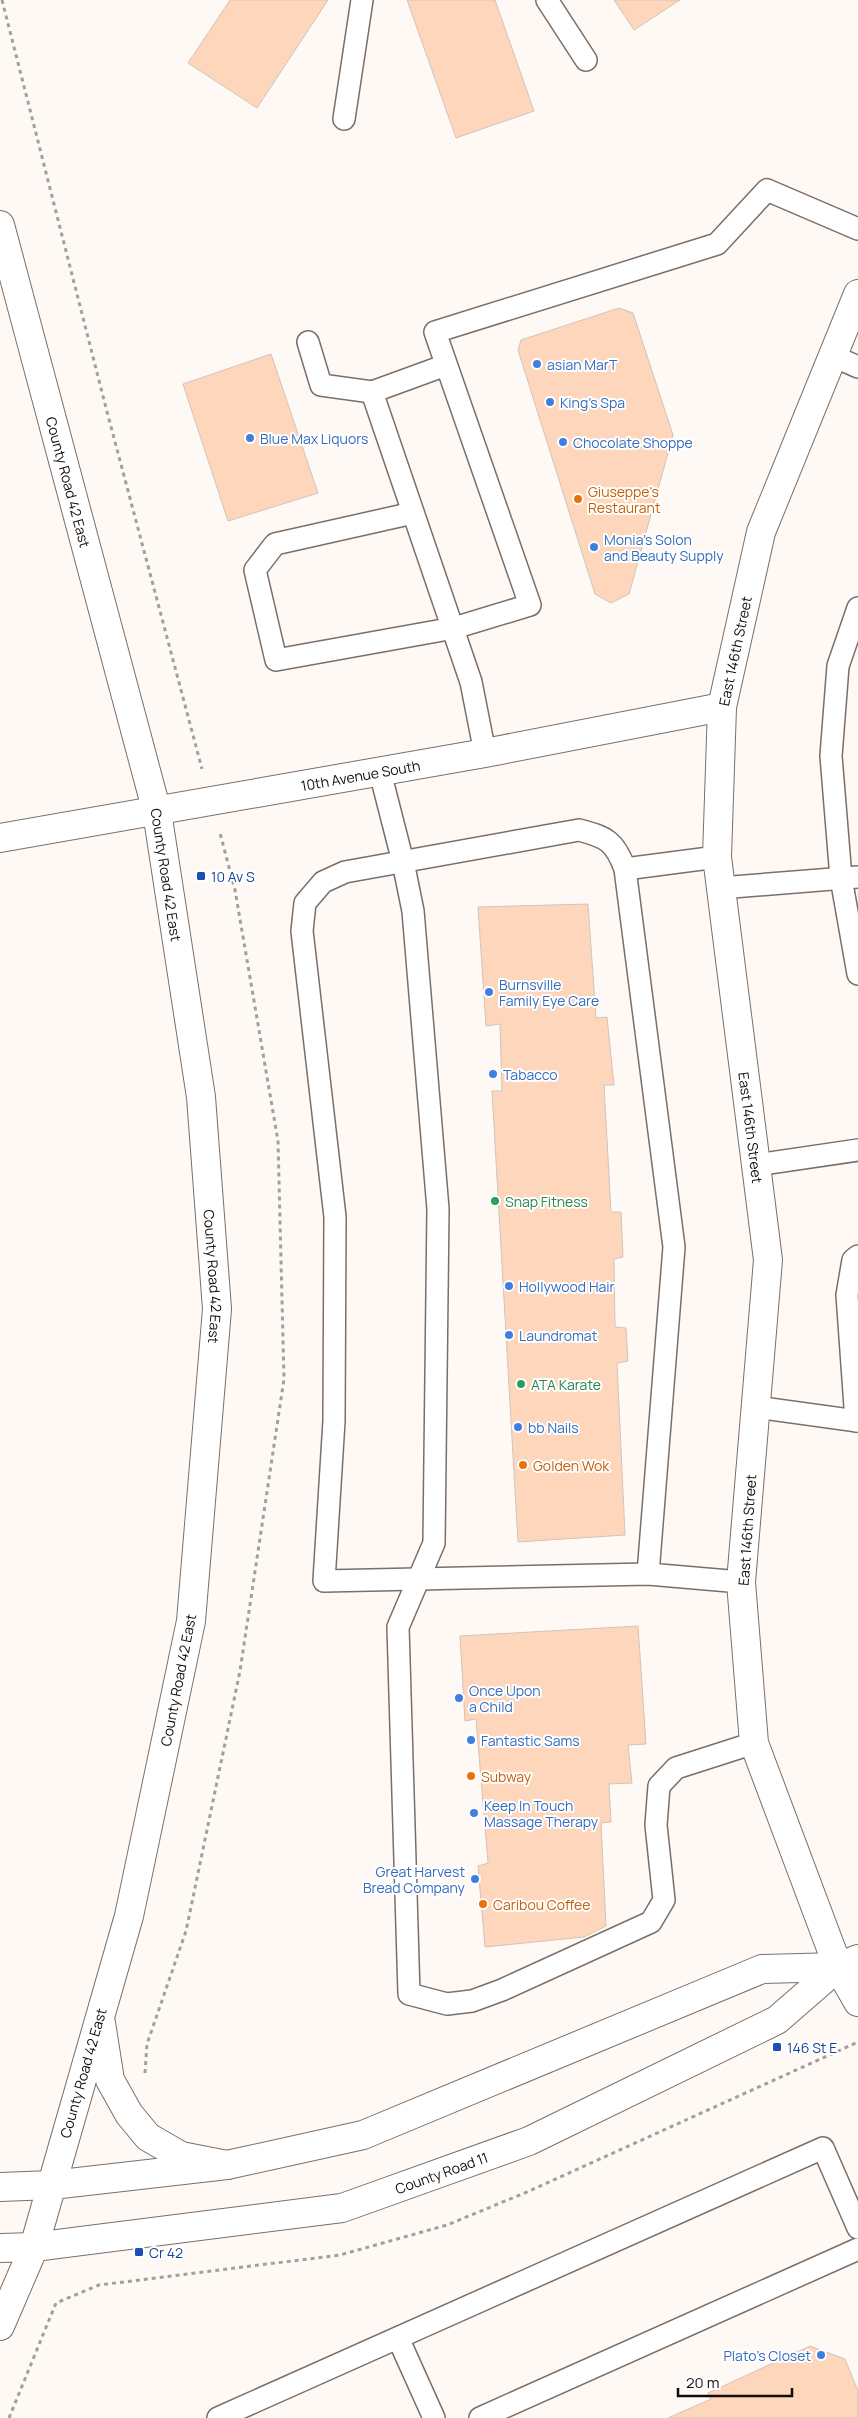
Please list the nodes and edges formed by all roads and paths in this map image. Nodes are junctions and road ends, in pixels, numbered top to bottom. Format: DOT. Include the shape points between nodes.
graph roads {
  1 [pos="362,0"];
  2 [pos="547,0"];
  3 [pos="586,60"];
  4 [pos="344,119"];
  5 [pos="0,225"];
  6 [pos="858,229"];
  7 [pos="858,294"];
  8 [pos="308,342"];
  9 [pos="833,356"];
  10 [pos="446,365"];
  11 [pos="858,367"];
  12 [pos="372,392"];
  13 [pos="413,513"];
  14 [pos="858,608"];
  15 [pos="454,628"];
  16 [pos="722,706"];
  17 [pos="485,753"];
  18 [pos="380,772"];
  19 [pos="157,812"];
  20 [pos="0,838"];
  21 [pos="717,857"];
  22 [pos="404,862"];
  23 [pos="625,869"];
  24 [pos="849,878"];
  25 [pos="720,888"];
  26 [pos="858,974"];
  27 [pos="858,1150"];
  28 [pos="756,1166"];
  29 [pos="858,1256"];
  30 [pos="858,1288"];
  31 [pos="848,1310"];
  32 [pos="756,1407"];
  33 [pos="857,1421"];
  34 [pos="648,1574"];
  35 [pos="418,1580"];
  36 [pos="741,1582"];
  37 [pos="754,1743"];
  38 [pos="848,1963"];
  39 [pos="858,2002"];
  40 [pos="99,2015"];
  41 [pos="227,2165"];
  42 [pos="52,2185"];
  43 [pos="0,2186"];
  44 [pos="858,2228"];
  45 [pos="34,2247"];
  46 [pos="0,2248"];
  47 [pos="858,2249"];
  48 [pos="56,2303"];
  49 [pos="0,2326"];
  50 [pos="398,2338"];
  51 [pos="9,2418"];
  52 [pos="218,2418"];
  53 [pos="434,2418"];
  54 [pos="480,2418"];
  1 -- 4 [label="lane"];
  2 -- 3 [label="lane"];
  5 -- 19 [label="main road, County Road 42 East"];
  6 -- 10 [label="lane" via="767,190 717,244 435,332"];
  7 -- 9 [label="main road, East 146th Street"];
  8 -- 12 [label="lane" via="321,385"];
  9 -- 11 [label="lane"];
  9 -- 16 [label="main road, East 146th Street" via="761,532"];
  10 -- 12 [label="lane"];
  10 -- 15 [label="lane" via="530,605"];
  12 -- 13 [label="lane"];
  13 -- 15 [label="lane"];
  13 -- 15 [label="lane" via="275,544 255,570 276,660"];
  14 -- 24 [label="lane" via="838,666 831,756"];
  15 -- 17 [label="lane" via="471,682"];
  16 -- 17 [label="main road, 10th Avenue South"];
  16 -- 21 [label="main road, East 146th Street"];
  17 -- 18 [label="main road, 10th Avenue South"];
  18 -- 19 [label="main road, 10th Avenue South"];
  18 -- 22 [label="lane"];
  19 -- 20 [label="main road, 10th Avenue South"];
  19 -- 40 [label="main road, County Road 42 East" via="201,1097 217,1308 191,1621 129,1916"];
  21 -- 23 [label="lane"];
  21 -- 25 [label="main road, East 146th Street"];
  22 -- 23 [label="lane" via="579,830 603,836 618,851"];
  22 -- 35 [label="lane" via="413,911 438,1209 434,1543"];
  22 -- 35 [label="lane" via="345,872 323,882 305,903 302,930 335,1217 334,1421 324,1581"];
  23 -- 34 [label="lane" via="674,1247"];
  24 -- 25 [label="lane"];
  24 -- 26 [label="lane"];
  25 -- 28 [label="main road, East 146th Street"];
  27 -- 28 [label="lane"];
  28 -- 32 [label="main road, East 146th Street" via="768,1260"];
  29 -- 31 [label="lane" via="853,1260"];
  30 -- 31 [label="lane"];
  31 -- 33 [label="lane"];
  32 -- 33 [label="lane"];
  32 -- 36 [label="main road, East 146th Street"];
  34 -- 35 [label="lane"];
  34 -- 36 [label="lane"];
  35 -- 37 [label="lane" via="398,1627 409,1994 446,2004 472,2001 651,1922 664,1900 656,1825 659,1786 676,1768"];
  36 -- 37 [label="main road, East 146th Street"];
  37 -- 38 [label="main road, East 146th Street"];
  38 -- 39 [label="main road, East 146th Street"];
  38 -- 41 [label="main road" via="762,1969 363,2135"];
  38 -- 45 [label="main road, County Road 11" via="777,2020 529,2141 351,2205"];
  40 -- 41 [label="main road" via="110,2080 129,2114 148,2137 181,2156"];
  40 -- 42 [label="main road, County Road 42 East"];
  41 -- 42 [label="main road"];
  42 -- 43 [label="main road"];
  42 -- 45 [label="main road, County Road 42 East"];
  44 -- 50 [label="lane" via="823,2148"];
  45 -- 46 [label="main road, County Road 11"];
  45 -- 49 [label="main road, County Road 42 East"];
  47 -- 54 [label="lane"];
  48 -- 51 [label="path"];
  50 -- 52 [label="lane"];
  50 -- 53 [label="lane"];
}
